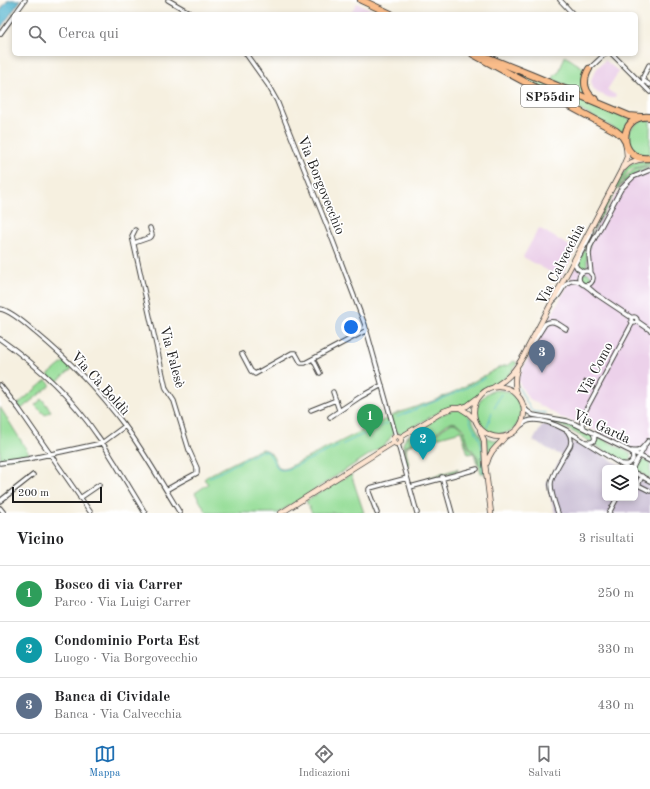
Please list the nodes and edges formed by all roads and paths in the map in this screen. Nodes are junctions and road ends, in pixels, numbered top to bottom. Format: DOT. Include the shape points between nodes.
graph roads {
  1 [pos="25,0"];
  2 [pos="168,0"];
  3 [pos="361,0"];
  4 [pos="560,0"];
  5 [pos="16,12"];
  6 [pos="189,12"];
  7 [pos="387,12"];
  8 [pos="571,12"];
  9 [pos="12,17"];
  10 [pos="0,34"];
  11 [pos="247,56"];
  12 [pos="477,56"];
  13 [pos="484,56"];
  14 [pos="603,56"];
  15 [pos="614,56"];
  16 [pos="649,65"];
  17 [pos="589,69"];
  18 [pos="643,82"];
  19 [pos="650,85"];
  20 [pos="650,92"];
  21 [pos="608,108"];
  22 [pos="641,117"];
  23 [pos="650,117"];
  24 [pos="626,143"];
  25 [pos="647,158"];
  26 [pos="650,170"];
  27 [pos="621,171"];
  28 [pos="593,223"];
  29 [pos="150,228"];
  30 [pos="135,230"];
  31 [pos="128,232"];
  32 [pos="132,236"];
  33 [pos="134,244"];
  34 [pos="589,264"];
  35 [pos="584,272"];
  36 [pos="591,274"];
  37 [pos="580,282"];
  38 [pos="592,282"];
  39 [pos="585,285"];
  40 [pos="594,292"];
  41 [pos="552,302"];
  42 [pos="0,308"];
  43 [pos="635,322"];
  44 [pos="566,329"];
  45 [pos="367,330"];
  46 [pos="650,330"];
  47 [pos="0,339"];
  48 [pos="529,346"];
  49 [pos="242,354"];
  50 [pos="313,359"];
  51 [pos="518,367"];
  52 [pos="320,372"];
  53 [pos="586,382"];
  54 [pos="0,385"];
  55 [pos="382,385"];
  56 [pos="494,387"];
  57 [pos="592,387"];
  58 [pos="333,392"];
  59 [pos="517,394"];
  60 [pos="478,398"];
  61 [pos="336,400"];
  62 [pos="523,406"];
  63 [pos="460,408"];
  64 [pos="311,410"];
  65 [pos="339,410"];
  66 [pos="330,417"];
  67 [pos="474,419"];
  68 [pos="125,426"];
  69 [pos="520,426"];
  70 [pos="480,428"];
  71 [pos="562,428"];
  72 [pos="584,428"];
  73 [pos="593,432"];
  74 [pos="506,436"];
  75 [pos="398,437"];
  76 [pos="649,439"];
  77 [pos="102,442"];
  78 [pos="586,442"];
  79 [pos="396,443"];
  80 [pos="570,446"];
  81 [pos="632,451"];
  82 [pos="50,454"];
  83 [pos="640,456"];
  84 [pos="645,458"];
  85 [pos="650,461"];
  86 [pos="620,463"];
  87 [pos="0,464"];
  88 [pos="623,465"];
  89 [pos="637,465"];
  90 [pos="638,465"];
  91 [pos="486,467"];
  92 [pos="477,469"];
  93 [pos="638,471"];
  94 [pos="197,473"];
  95 [pos="33,475"];
  96 [pos="442,477"];
  97 [pos="200,478"];
  98 [pos="407,478"];
  99 [pos="650,481"];
  100 [pos="99,485"];
  101 [pos="638,485"];
  102 [pos="410,487"];
  103 [pos="166,490"];
  104 [pos="650,491"];
  105 [pos="80,498"];
  106 [pos="0,501"];
  107 [pos="615,501"];
  108 [pos="0,508"];
  109 [pos="4,513"];
  110 [pos="91,513"];
  111 [pos="144,513"];
  112 [pos="180,513"];
  113 [pos="281,513"];
  114 [pos="377,513"];
  115 [pos="417,513"];
  116 [pos="452,513"];
  117 [pos="491,513"];
  118 [pos="558,513"];
  119 [pos="609,513"];
  1 -- 5 [label="street"];
  2 -- 6 [label="street"];
  3 -- 7 [label="highway"];
  4 -- 8 [label="street"];
  9 -- 10 [label="street"];
  11 -- 45 [label="street, Via Borgovecchio" via="277,101"];
  12 -- 24 [label="highway, SP55dir" via="616,131"];
  13 -- 21 [label="highway, SP55dir"];
  14 -- 17 [label="street"];
  15 -- 18 [label="street"];
  16 -- 18 [label="street"];
  17 -- 21 [label="highway" via="585,81 587,92"];
  18 -- 19 [label="street"];
  18 -- 20 [label="street"];
  21 -- 22 [label="highway, SP55dir" via="629,116"];
  22 -- 23 [label="highway"];
  22 -- 24 [label="highway" via="628,126 625,132"];
  24 -- 25 [label="highway" via="634,155"];
  24 -- 27 [label="main road, Via Calvecchia" via="627,157"];
  25 -- 27 [label="main road, Via Calvecchia" via="635,160"];
  26 -- 34 [label="street" via="633,177 621,189 591,244"];
  27 -- 28 [label="main road, Via Calvecchia"];
  28 -- 35 [label="street" via="590,236 576,262 576,268"];
  28 -- 41 [label="main road, Via Calvecchia"];
  29 -- 33 [label="street" via="152,235"];
  30 -- 32 [label="street"];
  31 -- 32 [label="street"];
  32 -- 33 [label="street, Via Falesè"];
  33 -- 94 [label="street, Via Falesè" via="166,389 175,403 189,450 198,468"];
  34 -- 35 [label="street"];
  34 -- 36 [label="street"];
  35 -- 36 [label="street"];
  35 -- 37 [label="street" via="579,276"];
  36 -- 38 [label="street"];
  37 -- 39 [label="street"];
  37 -- 41 [label="street" via="573,280 567,283"];
  38 -- 39 [label="street"];
  38 -- 40 [label="street"];
  39 -- 40 [label="street"];
  40 -- 43 [label="street"];
  41 -- 48 [label="main road, Via Calvecchia"];
  42 -- 68 [label="street, Via Cà Boldù" via="24,323 67,360 98,392"];
  43 -- 46 [label="street"];
  43 -- 72 [label="street, Via Como" via="582,416"];
  44 -- 48 [label="street" via="554,322 547,322"];
  45 -- 50 [label="street"];
  45 -- 55 [label="street, Via Borgovecchio"];
  47 -- 77 [label="street" via="58,388"];
  48 -- 51 [label="main road, Via Calvecchia"];
  49 -- 50 [label="street" via="255,374 292,352 302,364"];
  50 -- 52 [label="street"];
  51 -- 56 [label="main road, Via Calvecchia"];
  51 -- 59 [label="main road, Via Calvecchia" via="514,379"];
  53 -- 57 [label="street, Via Como"];
  54 -- 82 [label="street"];
  55 -- 65 [label="street"];
  55 -- 75 [label="street, Via Borgovecchio"];
  56 -- 59 [label="main road" via="506,388"];
  56 -- 60 [label="main road"];
  58 -- 61 [label="street"];
  59 -- 62 [label="main road"];
  60 -- 63 [label="main road"];
  60 -- 67 [label="main road" via="475,402"];
  61 -- 64 [label="street"];
  61 -- 65 [label="street"];
  62 -- 69 [label="main road" via="524,416"];
  62 -- 72 [label="street, Via Garda" via="533,415 567,420"];
  63 -- 67 [label="main road"];
  63 -- 75 [label="main road" via="450,408"];
  65 -- 66 [label="street"];
  67 -- 70 [label="main road"];
  68 -- 77 [label="street"];
  68 -- 103 [label="street, Via Cà Boldù"];
  69 -- 71 [label="street" via="534,420"];
  69 -- 74 [label="main road"];
  70 -- 74 [label="main road" via="492,436"];
  70 -- 91 [label="main road"];
  71 -- 78 [label="street"];
  71 -- 80 [label="street" via="570,435"];
  72 -- 73 [label="street, Via Garda"];
  73 -- 78 [label="street" via="594,441"];
  73 -- 81 [label="street, Via Garda"];
  74 -- 91 [label="main road" via="493,450"];
  75 -- 79 [label="main road" via="401,441"];
  76 -- 81 [label="street" via="640,451"];
  76 -- 83 [label="street"];
  77 -- 82 [label="street"];
  77 -- 111 [label="street"];
  78 -- 80 [label="street" via="579,440"];
  78 -- 86 [label="street"];
  79 -- 98 [label="street"];
  79 -- 113 [label="main road"];
  80 -- 118 [label="street" via="551,483"];
  81 -- 83 [label="street, Via Garda"];
  81 -- 86 [label="street" via="631,462 627,465"];
  82 -- 87 [label="street"];
  82 -- 105 [label="street"];
  83 -- 84 [label="street, Via Garda"];
  83 -- 89 [label="street"];
  84 -- 85 [label="street, Via Garda"];
  84 -- 90 [label="street" via="640,459"];
  86 -- 88 [label="street"];
  91 -- 117 [label="main road"];
  92 -- 96 [label="street"];
  93 -- 99 [label="street"];
  94 -- 97 [label="street, Via Falesè"];
  94 -- 103 [label="street"];
  95 -- 106 [label="street"];
  96 -- 102 [label="street"];
  96 -- 116 [label="street"];
  98 -- 102 [label="street"];
  98 -- 114 [label="street" via="369,489"];
  100 -- 105 [label="street"];
  101 -- 104 [label="street"];
  102 -- 115 [label="street"];
  103 -- 112 [label="street"];
  105 -- 110 [label="street"];
  107 -- 119 [label="street"];
  108 -- 109 [label="street"];
}
